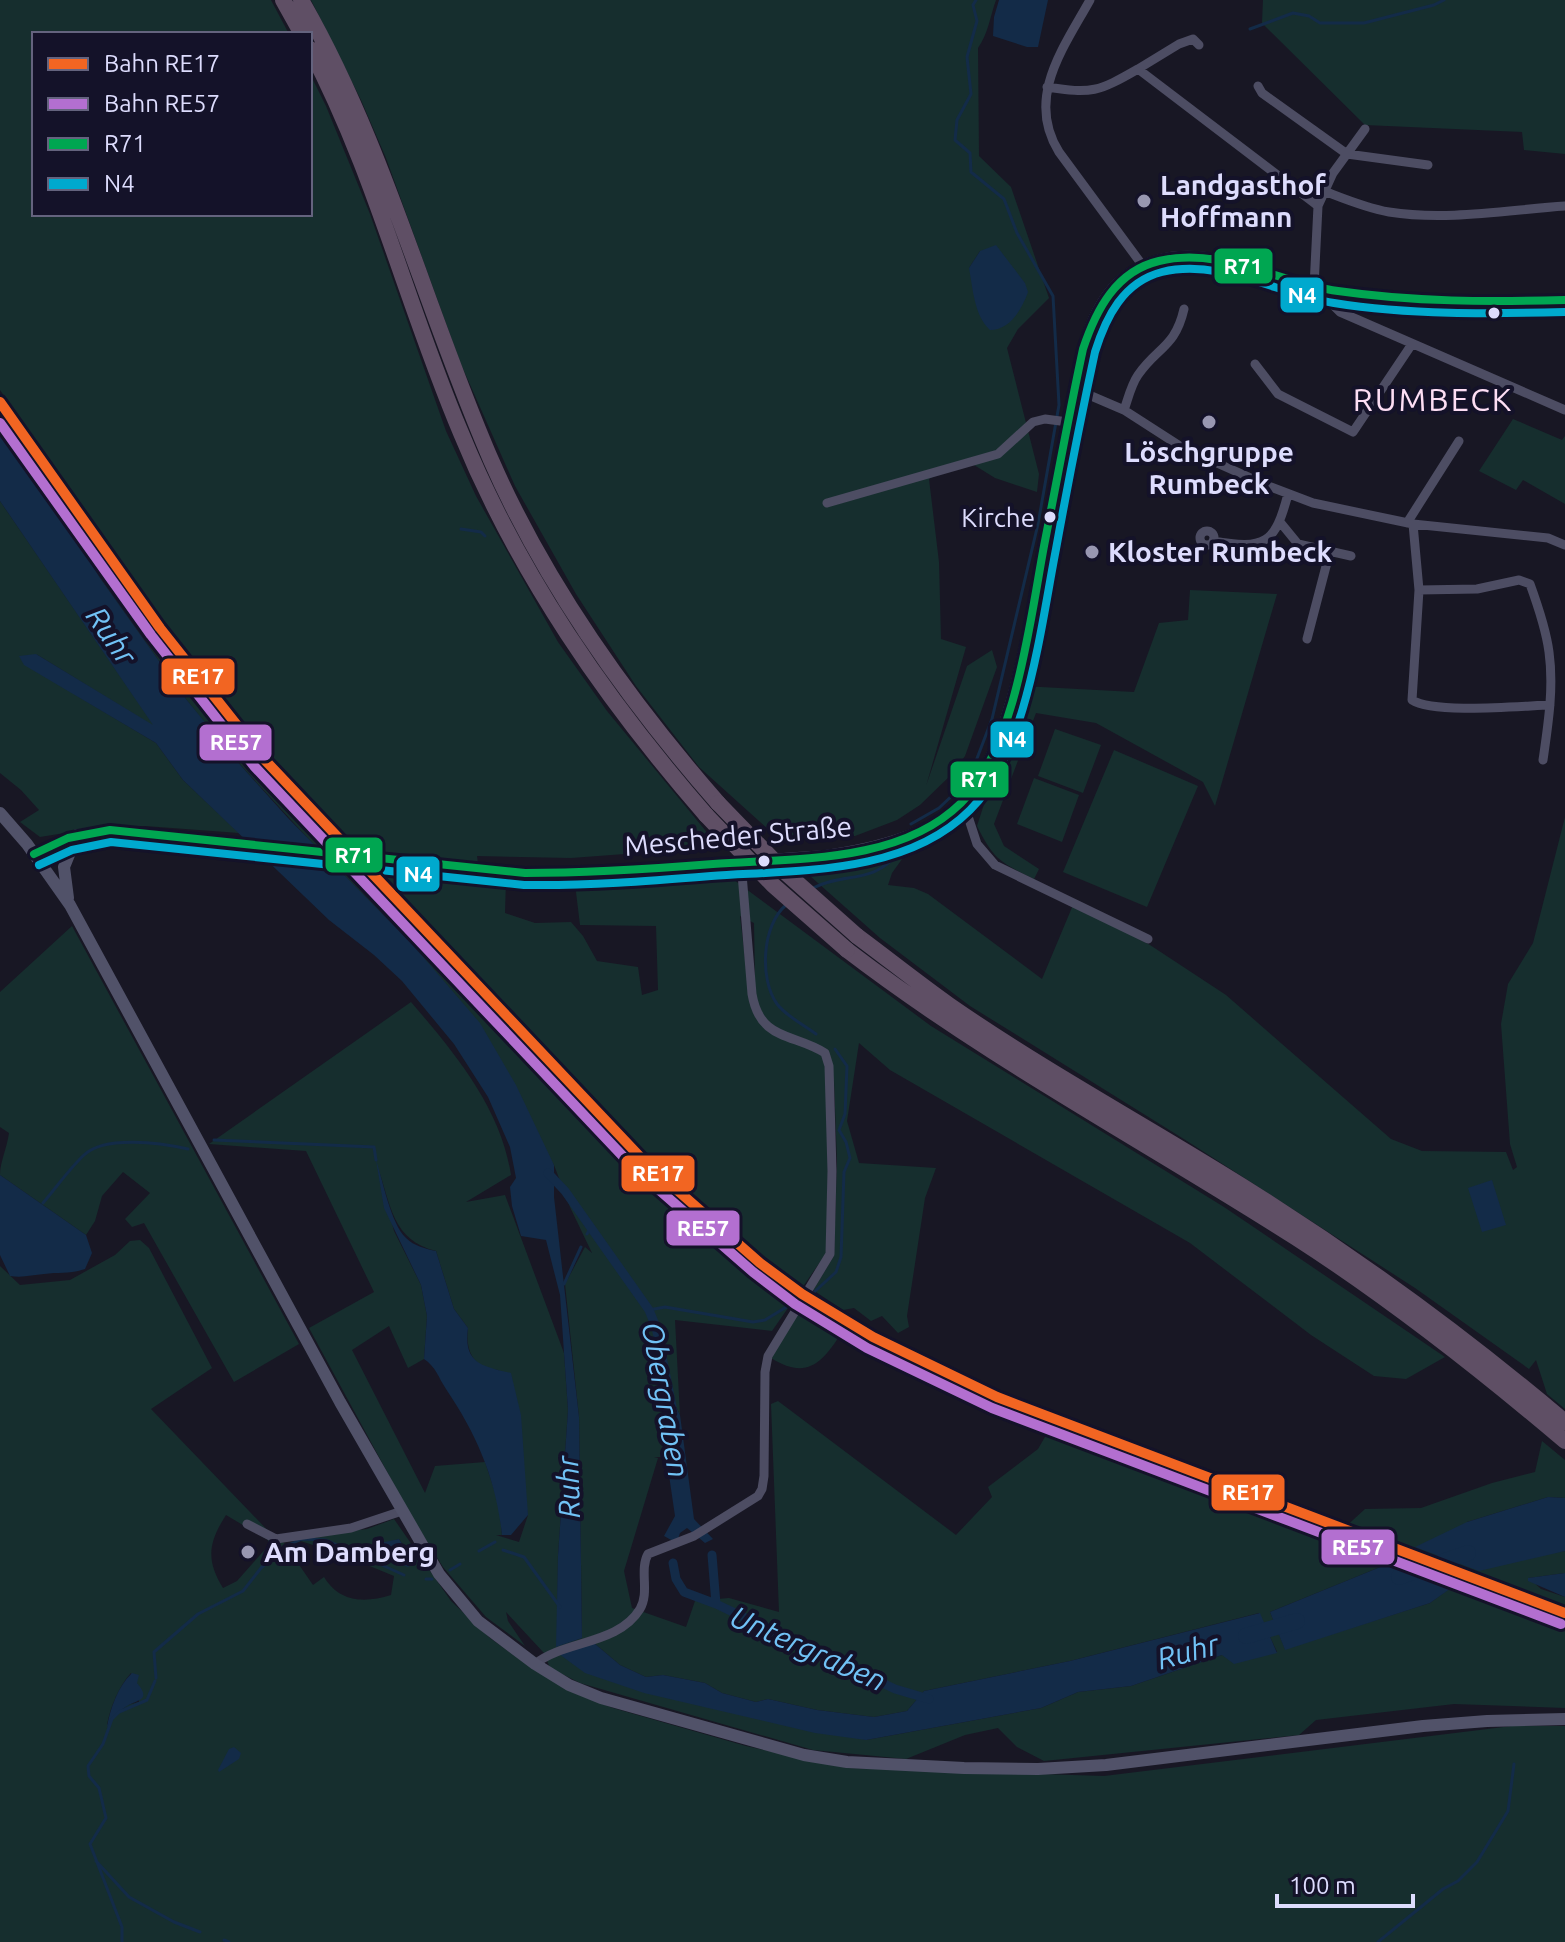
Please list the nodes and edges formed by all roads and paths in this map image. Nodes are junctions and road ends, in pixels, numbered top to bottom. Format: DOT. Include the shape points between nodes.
graph roads {
  1 [pos="283,0"];
  2 [pos="301,0"];
  3 [pos="1090,0"];
  4 [pos="301,32"];
  5 [pos="1199,45"];
  6 [pos="312,53"];
  7 [pos="1138,69"];
  8 [pos="1258,86"];
  9 [pos="1047,87"];
  10 [pos="1365,129"];
  11 [pos="1347,154"];
  12 [pos="1428,165"];
  13 [pos="1324,191"];
  14 [pos="1318,206"];
  15 [pos="1565,206"];
  16 [pos="1143,266"];
  17 [pos="1314,287"];
  18 [pos="1329,290"];
  19 [pos="1565,300"];
  20 [pos="1184,309"];
  21 [pos="1412,344"];
  22 [pos="1255,364"];
  23 [pos="1075,389"];
  24 [pos="1124,410"];
  25 [pos="1565,410"];
  26 [pos="1064,421"];
  27 [pos="1459,441"];
  28 [pos="1288,494"];
  29 [pos="827,503"];
  30 [pos="1280,522"];
  31 [pos="1410,523"];
  32 [pos="1213,541"];
  33 [pos="1565,545"];
  34 [pos="1330,551"];
  35 [pos="1351,556"];
  36 [pos="1419,590"];
  37 [pos="1307,639"];
  38 [pos="1550,705"];
  39 [pos="1543,760"];
  40 [pos="963,801"];
  41 [pos="0,813"];
  42 [pos="77,835"];
  43 [pos="34,854"];
  44 [pos="741,862"];
  45 [pos="70,905"];
  46 [pos="1148,939"];
  47 [pos="1423,1317"];
  48 [pos="1565,1422"];
  49 [pos="1565,1441"];
  50 [pos="402,1511"];
  51 [pos="247,1524"];
  52 [pos="535,1664"];
  53 [pos="1565,1719"];
  1 -- 4 [label="highway"];
  2 -- 47 [label="highway, bridge" via="356,110 454,370 513,505 599,651 718,803 857,936 974,1022 1295,1220"];
  3 -- 9 [label="street"];
  5 -- 7 [label="street" via="1193,39 1179,44"];
  6 -- 47 [label="highway, bridge" via="377,202 459,431 506,528 599,682 706,815 773,885 847,950 943,1021"];
  7 -- 9 [label="street" via="1093,92"];
  7 -- 14 [label="street"];
  8 -- 11 [label="street"];
  9 -- 16 [label="street" via="1046,117 1053,142"];
  10 -- 11 [label="street"];
  11 -- 12 [label="street"];
  11 -- 13 [label="street"];
  13 -- 14 [label="street"];
  13 -- 15 [label="street" via="1364,206 1412,214"];
  14 -- 17 [label="street"];
  16 -- 17 [label="main road, Mescheder Straße" via="1171,258 1209,257"];
  16 -- 23 [label="main road, Mescheder Straße" via="1114,287 1099,307 1086,337"];
  17 -- 18 [label="main road, Mescheder Straße"];
  18 -- 19 [label="main road, Mescheder Straße" via="1434,301"];
  18 -- 21 [label="street" via="1331,303 1340,312"];
  20 -- 24 [label="street" via="1172,340 1135,378"];
  21 -- 22 [label="street" via="1353,432 1278,394"];
  21 -- 25 [label="street"];
  23 -- 24 [label="street"];
  23 -- 26 [label="main road, Mescheder Straße"];
  24 -- 28 [label="street" via="1183,448"];
  26 -- 29 [label="street" via="1029,424 998,454"];
  26 -- 40 [label="main road, Mescheder Straße" via="1010,706 985,770"];
  27 -- 31 [label="street"];
  28 -- 30 [label="street"];
  28 -- 31 [label="street"];
  30 -- 32 [label="street" via="1260,543"];
  30 -- 34 [label="street" via="1298,544"];
  31 -- 33 [label="street" via="1548,538"];
  31 -- 36 [label="street"];
  34 -- 35 [label="street"];
  34 -- 37 [label="street"];
  36 -- 38 [label="street" via="1528,582 1548,646"];
  36 -- 38 [label="street" via="1414,702 1449,707"];
  38 -- 39 [label="street"];
  40 -- 44 [label="main road, Mescheder Straße" via="927,827 878,846"];
  40 -- 46 [label="street" via="977,844 995,865"];
  41 -- 43 [label="main road"];
  42 -- 43 [label="main road, Mescheder Straße"];
  42 -- 44 [label="main road, Mescheder Straße" via="110,830 543,874"];
  42 -- 45 [label="main road" via="64,867"];
  43 -- 45 [label="main road"];
  44 -- 52 [label="street" via="757,1010 772,1031 825,1053 829,1066 829,1259 766,1361 762,1489 707,1529 646,1556 644,1601 622,1627"];
  45 -- 50 [label="main road"];
  47 -- 48 [label="highway"];
  47 -- 49 [label="highway"];
  50 -- 51 [label="street" via="351,1528 276,1539"];
  50 -- 52 [label="main road" via="460,1602"];
  52 -- 53 [label="main road" via="601,1698 804,1755 847,1762 1038,1769 1106,1765 1423,1726"];
}
